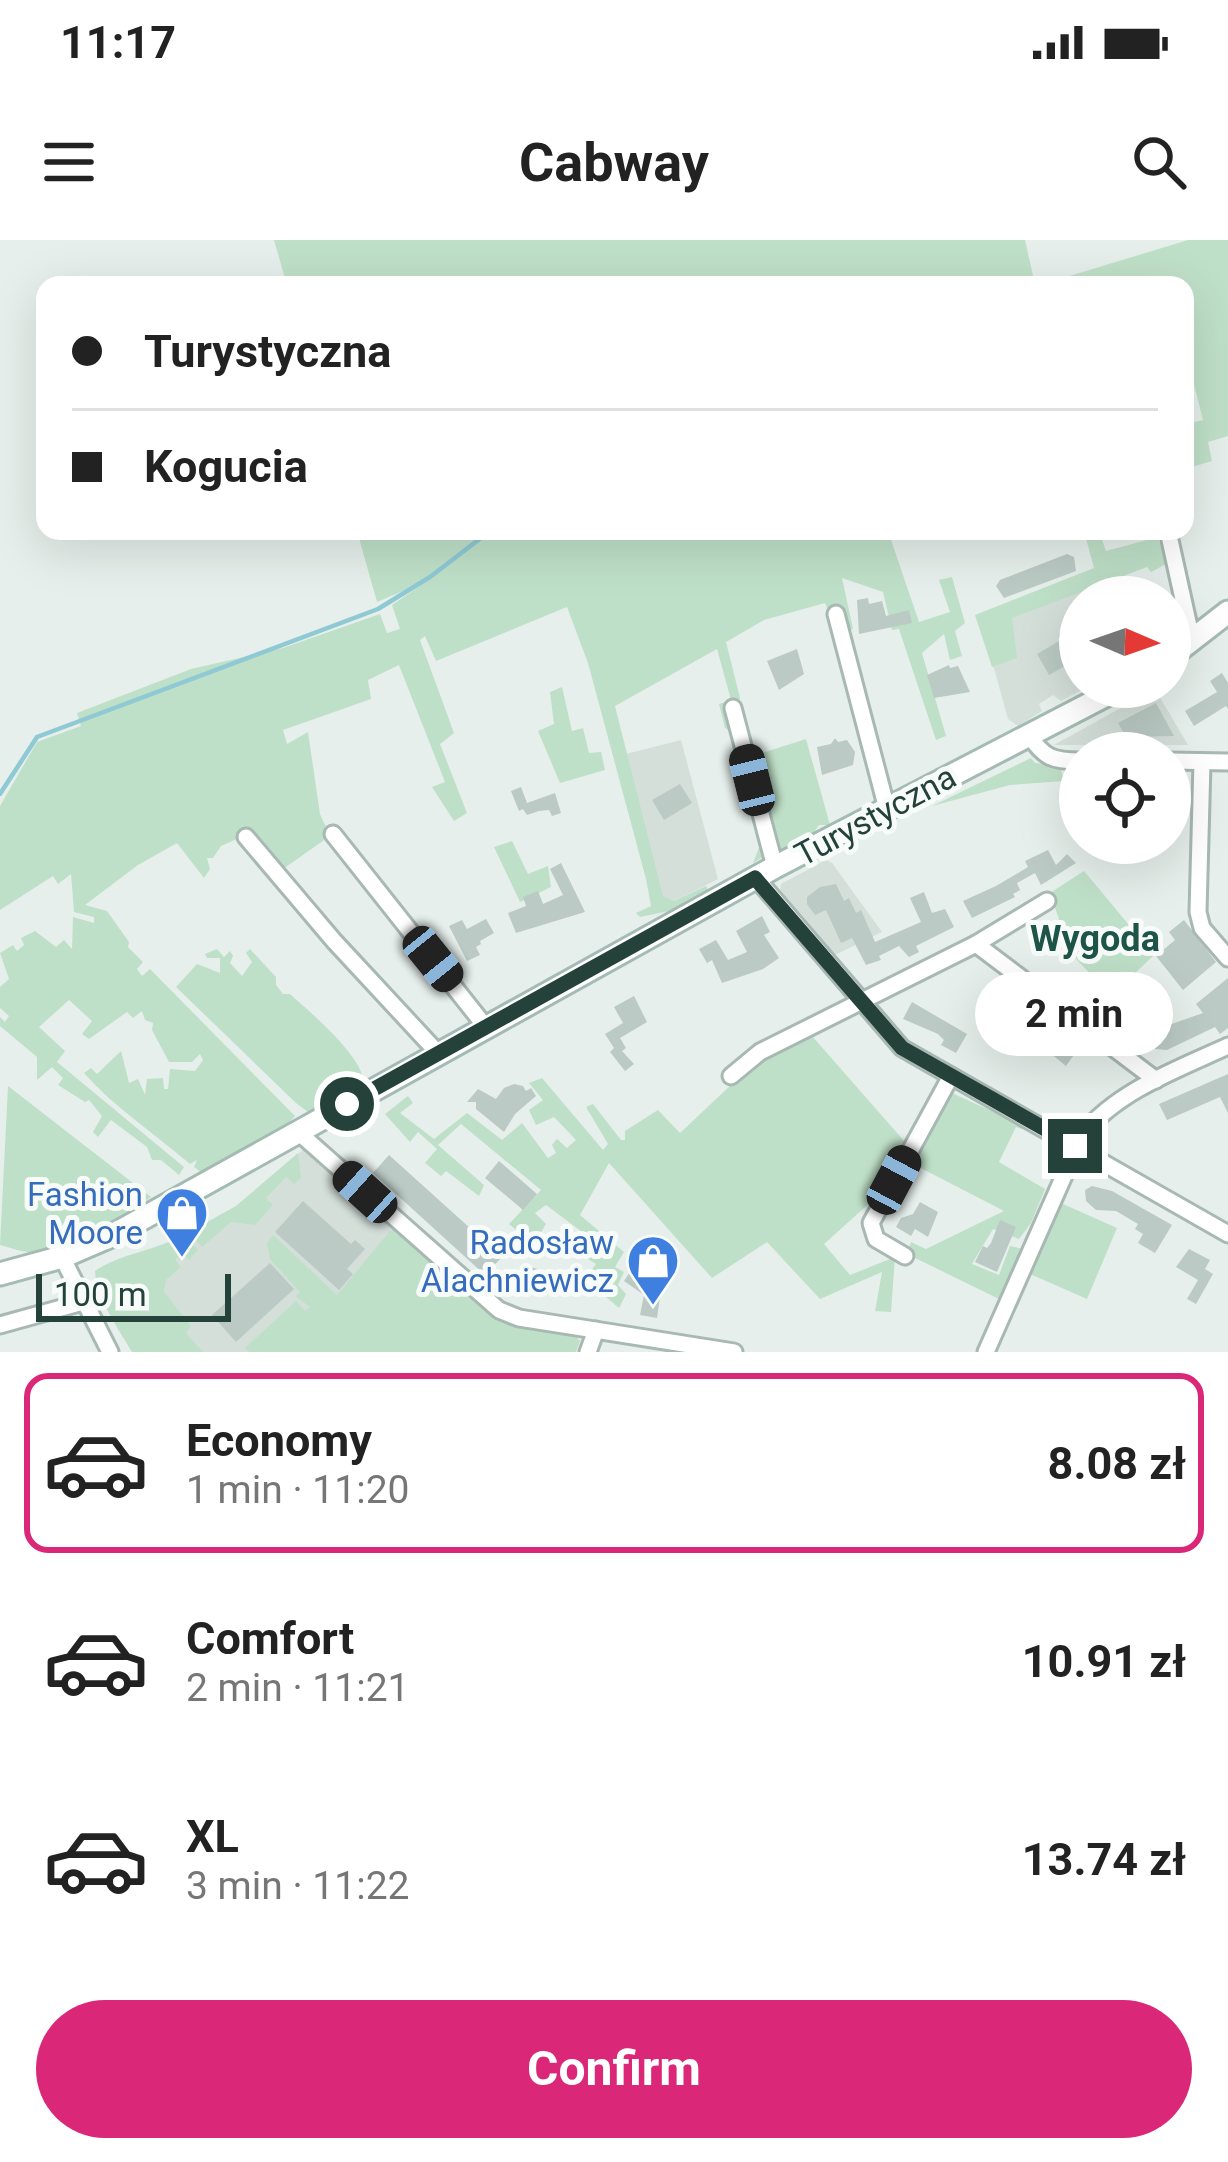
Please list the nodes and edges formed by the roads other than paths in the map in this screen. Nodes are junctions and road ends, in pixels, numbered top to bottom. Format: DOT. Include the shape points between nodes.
graph roads {
  1 [pos="1170,540"];
  2 [pos="1228,612"];
  3 [pos="836,614"];
  4 [pos="1192,640"];
  5 [pos="733,708"];
  6 [pos="1081,708"];
  7 [pos="1029,735"];
  8 [pos="1059,760"];
  9 [pos="1228,761"];
  10 [pos="1191,762"];
  11 [pos="1202,762"];
  12 [pos="886,809"];
  13 [pos="333,834"];
  14 [pos="246,837"];
  15 [pos="765,873"];
  16 [pos="1048,901"];
  17 [pos="976,944"];
  18 [pos="1228,958"];
  19 [pos="858,1000"];
  20 [pos="485,1025"];
  21 [pos="1228,1046"];
  22 [pos="437,1052"];
  23 [pos="731,1076"];
  24 [pos="951,1076"];
  25 [pos="1156,1080"];
  26 [pos="297,1131"];
  27 [pos="1075,1146"];
  28 [pos="1228,1234"];
  29 [pos="904,1256"];
  30 [pos="62,1257"];
  31 [pos="0,1274"];
  32 [pos="83,1302"];
  33 [pos="0,1325"];
  34 [pos="596,1330"];
  35 [pos="110,1352"];
  36 [pos="588,1352"];
  37 [pos="734,1352"];
  38 [pos="986,1352"];
  1 -- 4 [label="street"];
  2 -- 4 [label="main road"];
  3 -- 12 [label="street"];
  5 -- 15 [label="street"];
  6 -- 7 [label="main road, Turystyczna"];
  7 -- 8 [label="street"];
  7 -- 12 [label="main road, Turystyczna"];
  9 -- 11 [label="street"];
  10 -- 11 [label="street"];
  11 -- 18 [label="street" via="1198,912"];
  12 -- 15 [label="main road, Turystyczna"];
  13 -- 20 [label="street"];
  14 -- 22 [label="street"];
  15 -- 19 [label="street"];
  15 -- 20 [label="main road, Turystyczna"];
  16 -- 17 [label="street"];
  17 -- 19 [label="street"];
  17 -- 25 [label="street"];
  19 -- 23 [label="street"];
  19 -- 24 [label="street" via="902,1048"];
  20 -- 22 [label="main road, Turystyczna"];
  21 -- 25 [label="street"];
  22 -- 26 [label="main road, Turystyczna"];
  24 -- 27 [label="street"];
  24 -- 29 [label="street" via="871,1223 876,1239"];
  25 -- 27 [label="street" via="1105,1111"];
  26 -- 30 [label="main road, Turystyczna"];
  26 -- 34 [label="street" via="499,1310"];
  27 -- 28 [label="street"];
  27 -- 38 [label="street"];
  30 -- 31 [label="main road, Turystyczna"];
  30 -- 32 [label="street"];
  32 -- 33 [label="street"];
  32 -- 35 [label="street"];
  34 -- 36 [label="street"];
  34 -- 37 [label="street"];
}
